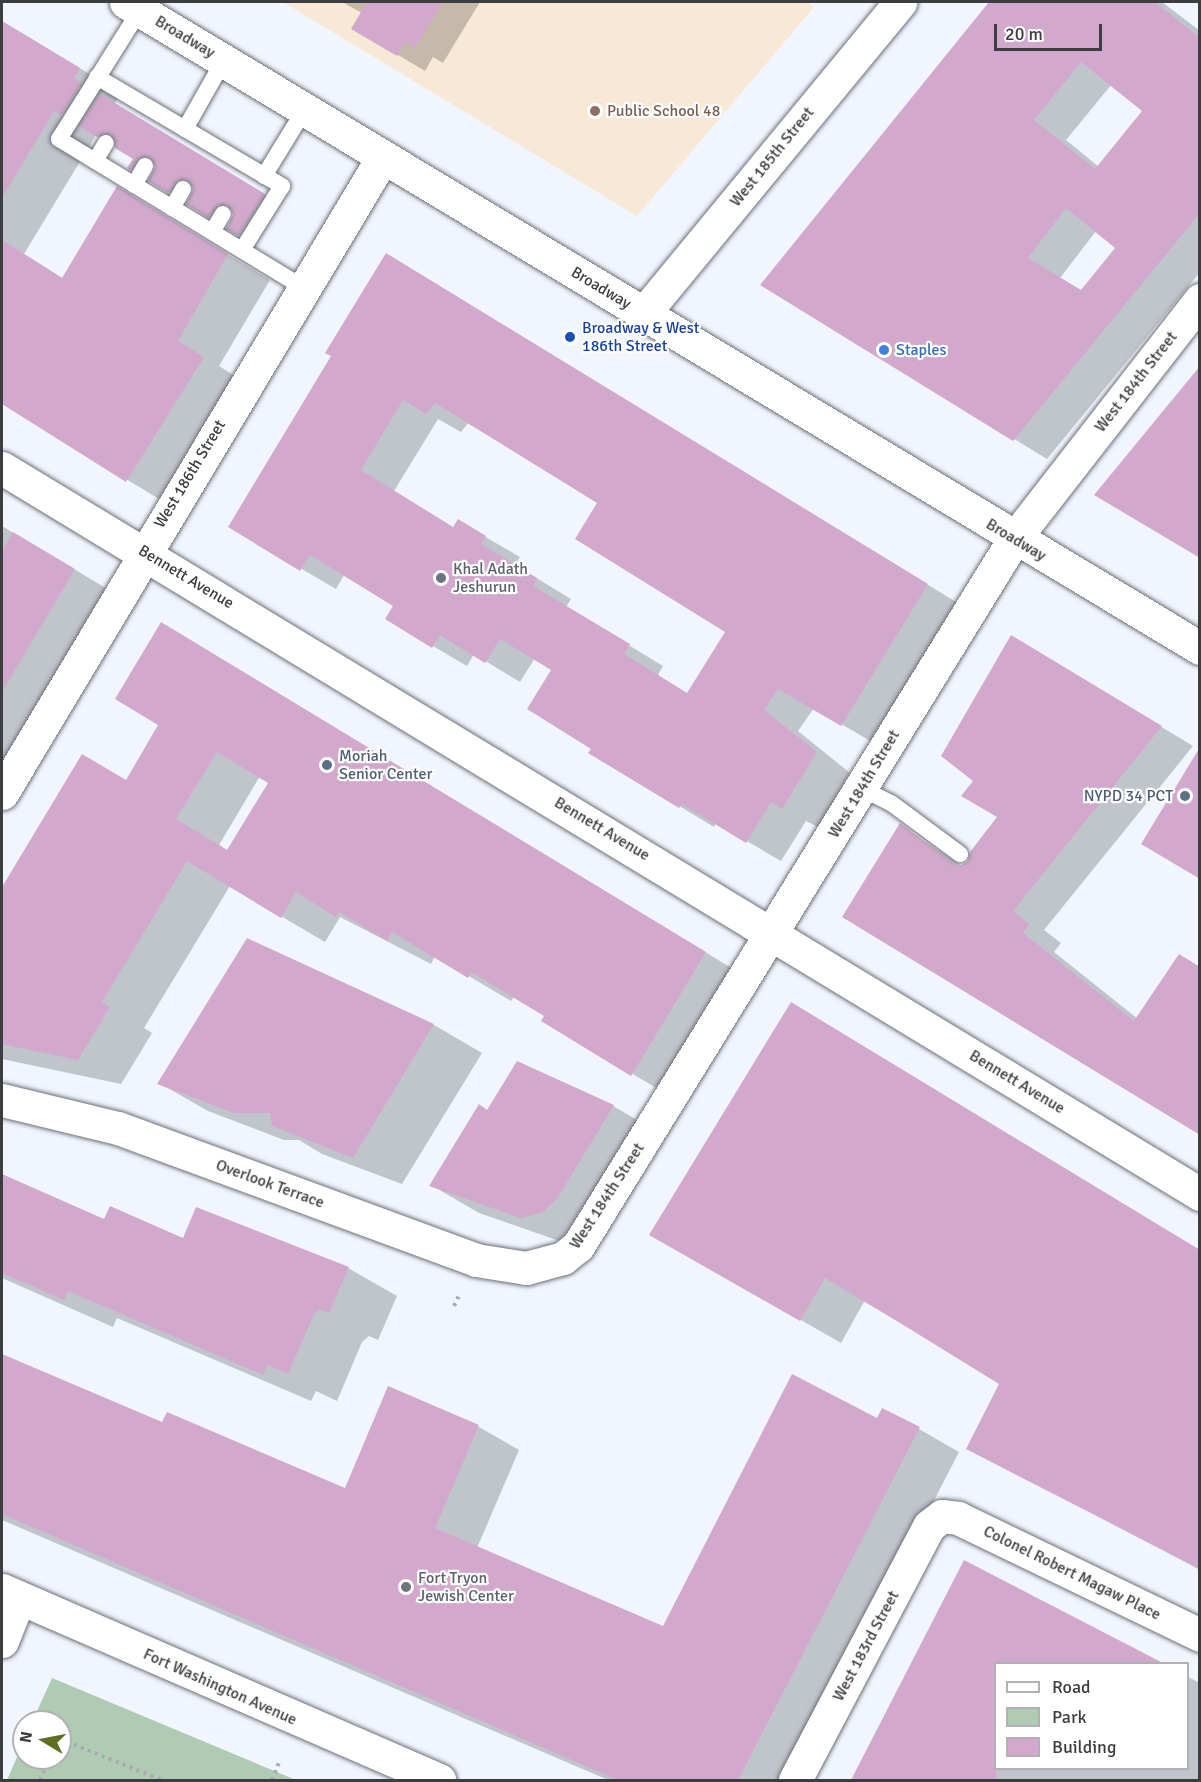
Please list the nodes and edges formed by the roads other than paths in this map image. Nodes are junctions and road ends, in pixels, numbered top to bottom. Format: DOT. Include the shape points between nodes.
graph roads {
  1 [pos="900,2"];
  2 [pos="133,6"];
  3 [pos="224,60"];
  4 [pos="97,77"];
  5 [pos="305,110"];
  6 [pos="174,128"];
  7 [pos="106,143"];
  8 [pos="383,157"];
  9 [pos="95,161"];
  10 [pos="145,166"];
  11 [pos="253,175"];
  12 [pos="134,185"];
  13 [pos="183,189"];
  14 [pos="172,208"];
  15 [pos="223,214"];
  16 [pos="212,232"];
  17 [pos="242,250"];
  18 [pos="304,288"];
  19 [pos="1200,300"];
  20 [pos="644,313"];
  21 [pos="2,468"];
  22 [pos="1014,539"];
  23 [pos="143,551"];
  24 [pos="1200,648"];
  25 [pos="861,788"];
  26 [pos="2,793"];
  27 [pos="960,854"];
  28 [pos="773,933"];
  29 [pos="2,1100"];
  30 [pos="1200,1194"];
  31 [pos="537,1267"];
  32 [pos="942,1516"];
  33 [pos="10,1594"];
  34 [pos="1200,1635"];
  35 [pos="2,1641"];
  36 [pos="440,1780"];
  37 [pos="795,1780"];
  1 -- 20 [label="street, West 185th Street"];
  2 -- 3 [label="street, Broadway"];
  2 -- 4 [label="lane"];
  3 -- 5 [label="street, Broadway"];
  3 -- 6 [label="lane"];
  4 -- 6 [label="lane" via="129,104"];
  4 -- 9 [label="lane" via="59,139"];
  5 -- 8 [label="street, Broadway"];
  5 -- 11 [label="lane"];
  6 -- 11 [label="lane"];
  7 -- 9 [label="lane"];
  8 -- 18 [label="street, West 186th Street"];
  8 -- 20 [label="street, Broadway"];
  9 -- 12 [label="lane"];
  10 -- 12 [label="lane"];
  11 -- 17 [label="lane" via="282,186"];
  12 -- 14 [label="lane"];
  13 -- 14 [label="lane"];
  14 -- 16 [label="lane"];
  15 -- 16 [label="lane"];
  16 -- 17 [label="lane"];
  17 -- 18 [label="lane"];
  18 -- 23 [label="street, West 186th Street"];
  19 -- 22 [label="street, West 184th Street"];
  20 -- 22 [label="street, Broadway"];
  21 -- 23 [label="street, Bennett Avenue"];
  22 -- 24 [label="street, Broadway"];
  22 -- 25 [label="street, West 184th Street"];
  23 -- 26 [label="street, West 186th Street"];
  23 -- 28 [label="street, Bennett Avenue"];
  25 -- 27 [label="lane" via="891,803"];
  25 -- 28 [label="street, West 184th Street"];
  28 -- 30 [label="street, Bennett Avenue"];
  28 -- 31 [label="street, West 184th Street" via="578,1246"];
  29 -- 31 [label="street, Overlook Terrace" via="118,1128 476,1260"];
  32 -- 34 [label="street, Colonel Robert Magaw Place" via="958,1518"];
  32 -- 37 [label="street, West 183rd Street" via="929,1526"];
  33 -- 35 [label="street"];
  33 -- 36 [label="street, Fort Washington Avenue"];
}
